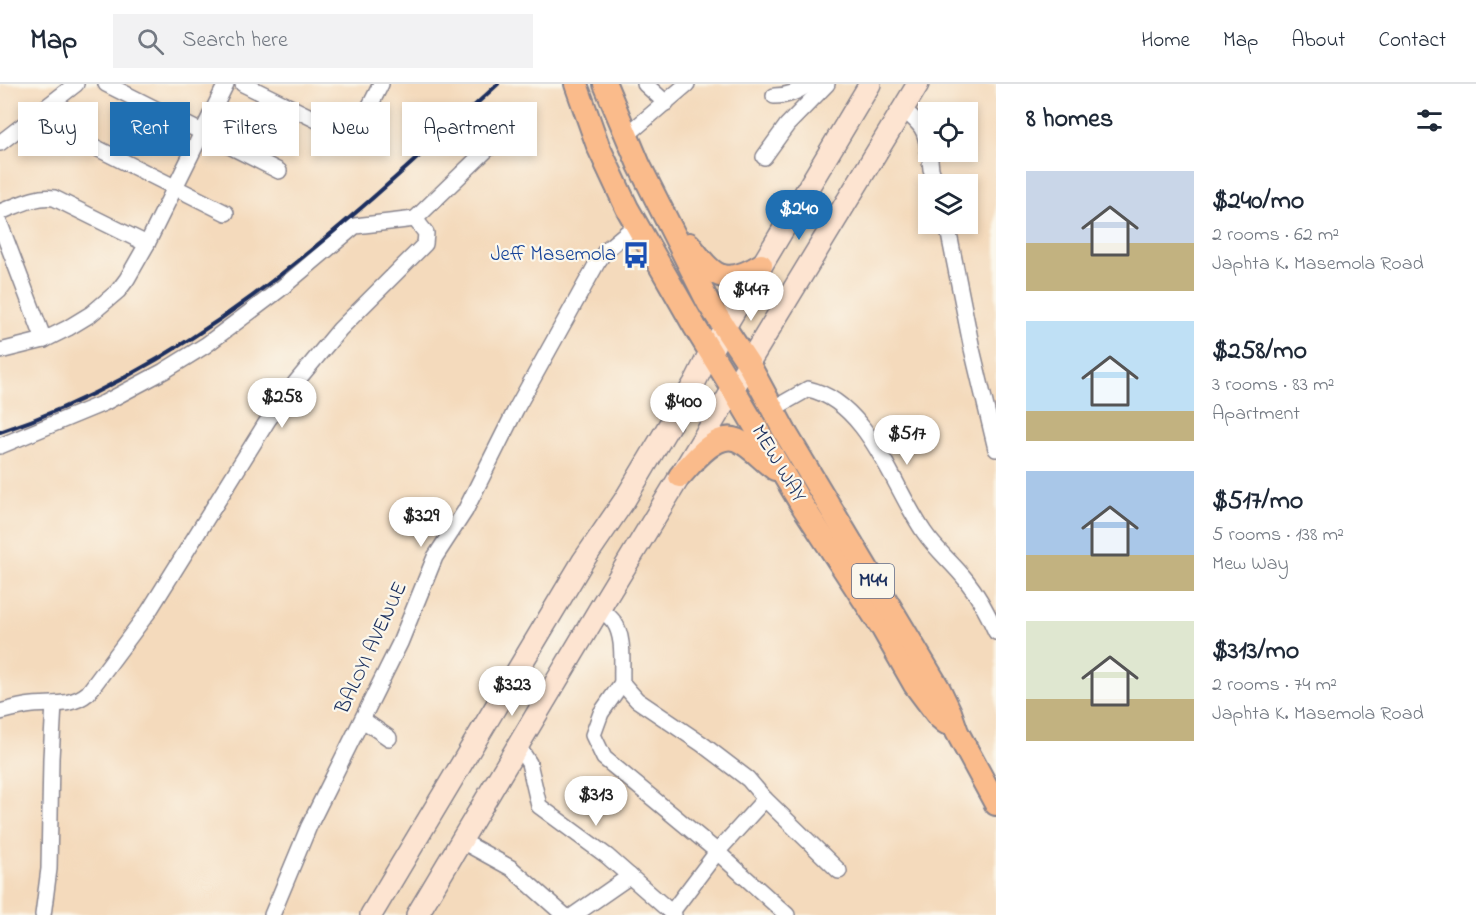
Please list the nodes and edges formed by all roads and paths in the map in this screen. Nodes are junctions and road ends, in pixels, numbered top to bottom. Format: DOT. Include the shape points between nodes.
graph roads {
  1 [pos="76,84"];
  2 [pos="106,84"];
  3 [pos="226,84"];
  4 [pos="243,84"];
  5 [pos="381,84"];
  6 [pos="576,84"];
  7 [pos="605,84"];
  8 [pos="645,84"];
  9 [pos="687,84"];
  10 [pos="809,84"];
  11 [pos="827,84"];
  12 [pos="870,84"];
  13 [pos="918,84"];
  14 [pos="774,96"];
  15 [pos="52,102"];
  16 [pos="666,103"];
  17 [pos="903,109"];
  18 [pos="918,122"];
  19 [pos="18,128"];
  20 [pos="201,132"];
  21 [pos="626,136"];
  22 [pos="0,143"];
  23 [pos="98,149"];
  24 [pos="480,156"];
  25 [pos="764,157"];
  26 [pos="279,171"];
  27 [pos="176,189"];
  28 [pos="657,202"];
  29 [pos="0,212"];
  30 [pos="226,213"];
  31 [pos="415,219"];
  32 [pos="0,224"];
  33 [pos="636,225"];
  34 [pos="949,234"];
  35 [pos="147,244"];
  36 [pos="761,266"];
  37 [pos="726,327"];
  38 [pos="44,340"];
  39 [pos="0,351"];
  40 [pos="710,352"];
  41 [pos="748,363"];
  42 [pos="733,389"];
  43 [pos="773,409"];
  44 [pos="0,446"];
  45 [pos="996,449"];
  46 [pos="680,476"];
  47 [pos="785,477"];
  48 [pos="600,608"];
  49 [pos="996,632"];
  50 [pos="622,683"];
  51 [pos="54,704"];
  52 [pos="0,712"];
  53 [pos="363,720"];
  54 [pos="957,732"];
  55 [pos="389,738"];
  56 [pos="518,746"];
  57 [pos="765,799"];
  58 [pos="996,804"];
  59 [pos="460,840"];
  60 [pos="717,852"];
  61 [pos="839,871"];
  62 [pos="630,876"];
  63 [pos="672,914"];
  64 [pos="43,915"];
  65 [pos="272,915"];
  66 [pos="371,915"];
  67 [pos="417,915"];
  68 [pos="564,915"];
  69 [pos="574,915"];
  70 [pos="787,915"];
  1 -- 15 [label="street"];
  2 -- 20 [label="street"];
  3 -- 20 [label="street"];
  4 -- 5 [label="street" via="341,132 361,120"];
  6 -- 33 [label="main road, MEW WAY / M44" via="598,146"];
  7 -- 21 [label="main road, MEW WAY / M44"];
  8 -- 16 [label="street"];
  9 -- 16 [label="street"];
  10 -- 14 [label="street" via="794,93"];
  11 -- 25 [label="street" via="787,125"];
  12 -- 36 [label="main road"];
  13 -- 17 [label="main road"];
  16 -- 21 [label="street"];
  17 -- 18 [label="street"];
  17 -- 41 [label="main road"];
  19 -- 22 [label="street"];
  20 -- 26 [label="street"];
  20 -- 27 [label="street"];
  21 -- 28 [label="main road, MEW WAY / M44"];
  23 -- 27 [label="street"];
  24 -- 31 [label="street"];
  27 -- 30 [label="street"];
  27 -- 35 [label="street"];
  28 -- 36 [label="main road" via="699,258 716,273 729,278"];
  28 -- 37 [label="main road, MEW WAY / M44" via="709,304"];
  29 -- 35 [label="street" via="46,196"];
  31 -- 44 [label="street" via="355,226 279,290 165,371 104,403"];
  31 -- 51 [label="street" via="426,233 425,244 340,329 296,382 268,420 149,611 88,693"];
  32 -- 38 [label="street"];
  33 -- 40 [label="main road, MEW WAY / M44"];
  33 -- 53 [label="street, BALOYI AVENUE" via="611,245 597,263 516,409 465,511 435,557"];
  34 -- 45 [label="street"];
  35 -- 38 [label="street" via="118,291 91,314"];
  36 -- 37 [label="main road"];
  37 -- 40 [label="main road"];
  37 -- 41 [label="main road, MEW WAY / M44"];
  38 -- 39 [label="street"];
  40 -- 42 [label="main road, MEW WAY / M44"];
  40 -- 66 [label="main road" via="624,501 583,561"];
  41 -- 42 [label="main road"];
  41 -- 43 [label="main road, MEW WAY / M44"];
  42 -- 46 [label="main road"];
  42 -- 47 [label="main road, MEW WAY / M44"];
  43 -- 49 [label="street" via="808,389 823,393 858,424 891,470 921,529 966,579"];
  43 -- 54 [label="main road, MEW WAY / M44" via="939,689"];
  46 -- 47 [label="main road" via="713,443 733,438"];
  46 -- 48 [label="main road"];
  47 -- 54 [label="main road, MEW WAY / M44" via="915,685 939,717"];
  48 -- 50 [label="street" via="613,621 620,637"];
  48 -- 56 [label="main road"];
  50 -- 57 [label="street" via="637,700 748,779"];
  50 -- 60 [label="street" via="601,713 593,735 600,751"];
  51 -- 52 [label="street"];
  51 -- 64 [label="street" via="50,869"];
  53 -- 55 [label="street"];
  53 -- 65 [label="street, BALOYI AVENUE" via="309,826"];
  54 -- 58 [label="main road, MEW WAY / M44"];
  56 -- 59 [label="main road"];
  56 -- 62 [label="street" via="529,763 539,806"];
  57 -- 60 [label="street"];
  57 -- 61 [label="street"];
  59 -- 67 [label="main road"];
  59 -- 68 [label="street" via="512,868"];
  60 -- 63 [label="street"];
  60 -- 70 [label="street"];
  62 -- 63 [label="street"];
  62 -- 69 [label="street"];
}
